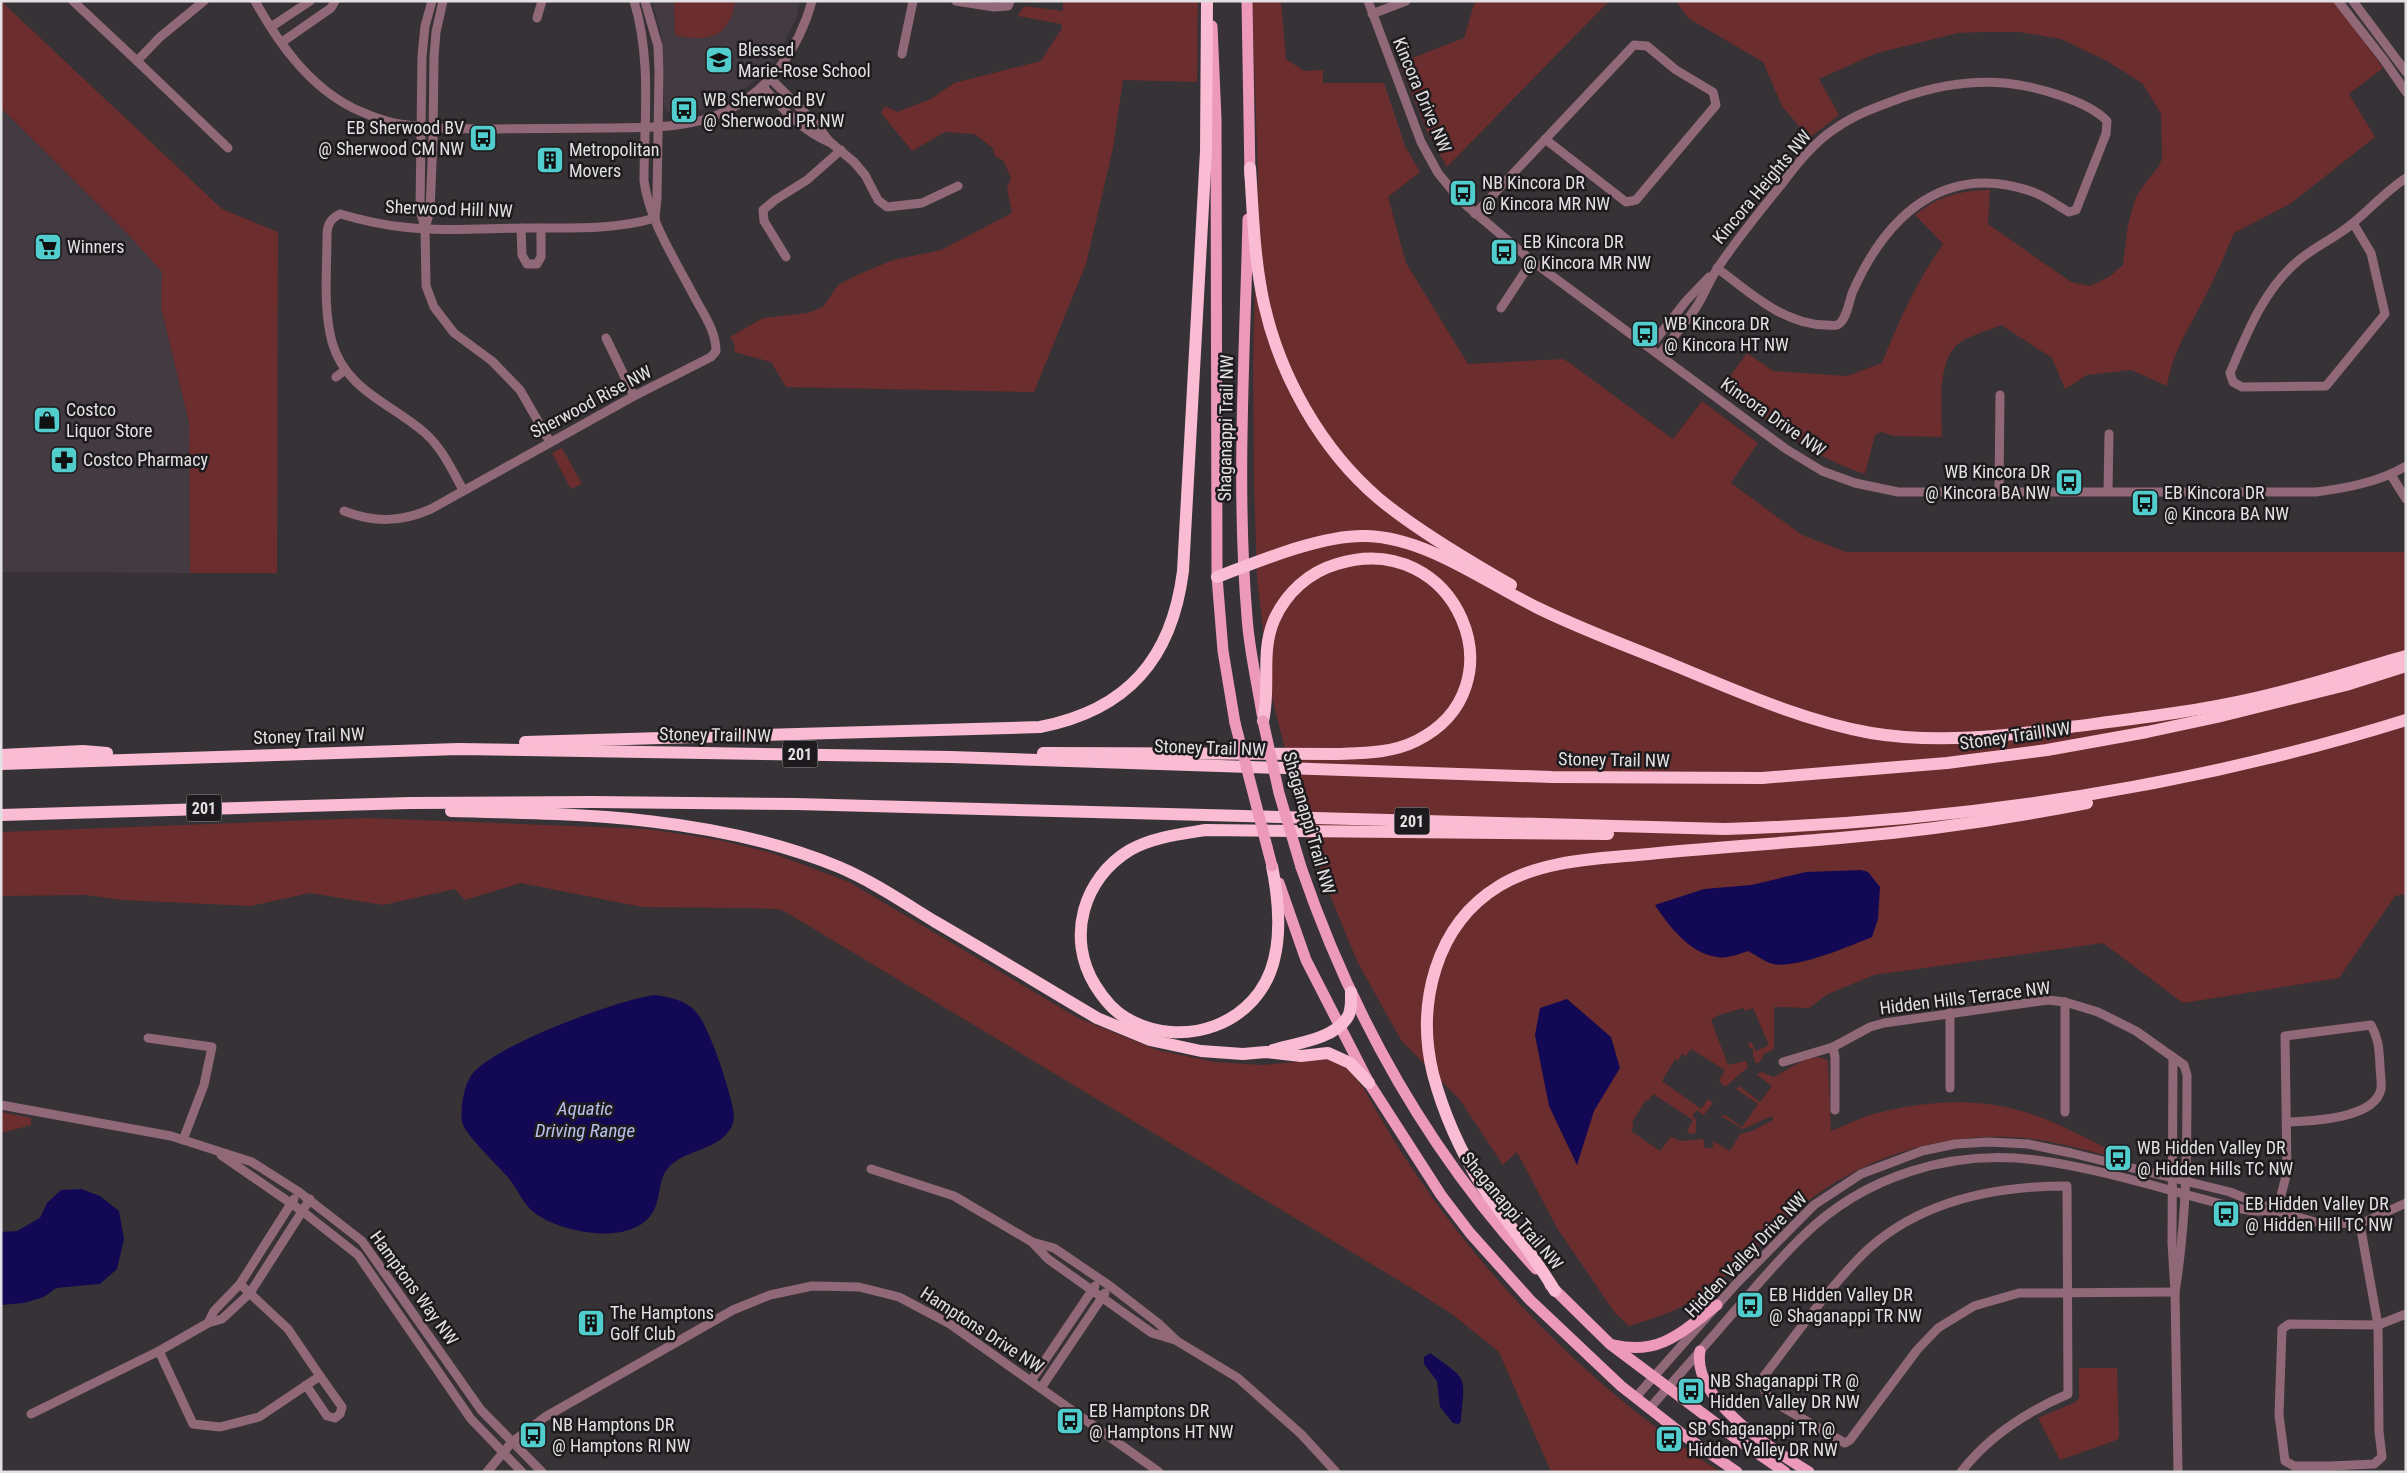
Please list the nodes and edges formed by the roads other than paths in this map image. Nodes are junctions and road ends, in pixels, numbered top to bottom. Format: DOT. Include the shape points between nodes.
graph roads {
  1 [pos="73,1"];
  2 [pos="204,1"];
  3 [pos="255,1"];
  4 [pos="310,1"];
  5 [pos="335,1"];
  6 [pos="432,1"];
  7 [pos="443,1"];
  8 [pos="542,1"];
  9 [pos="634,1"];
  10 [pos="646,1"];
  11 [pos="812,1"];
  12 [pos="912,1"];
  13 [pos="956,1"];
  14 [pos="1010,1"];
  15 [pos="1207,1"];
  16 [pos="1212,1"];
  17 [pos="1247,1"];
  18 [pos="1368,1"];
  19 [pos="1406,1"];
  20 [pos="2338,1"];
  21 [pos="2353,1"];
  22 [pos="1372,14"];
  23 [pos="537,18"];
  24 [pos="271,27"];
  25 [pos="282,42"];
  26 [pos="902,54"];
  27 [pos="137,60"];
  28 [pos="2406,72"];
  29 [pos="771,79"];
  30 [pos="763,87"];
  31 [pos="2406,92"];
  32 [pos="421,127"];
  33 [pos="644,127"];
  34 [pos="657,127"];
  35 [pos="434,128"];
  36 [pos="1545,139"];
  37 [pos="830,142"];
  38 [pos="228,148"];
  39 [pos="841,150"];
  40 [pos="1250,168"];
  41 [pos="2406,178"];
  42 [pos="958,186"];
  43 [pos="1475,214"];
  44 [pos="655,218"];
  45 [pos="2353,223"];
  46 [pos="425,228"];
  47 [pos="521,228"];
  48 [pos="541,228"];
  49 [pos="786,257"];
  50 [pos="1532,261"];
  51 [pos="1718,268"];
  52 [pos="1501,308"];
  53 [pos="606,338"];
  54 [pos="1650,347"];
  55 [pos="1660,354"];
  56 [pos="345,370"];
  57 [pos="336,377"];
  58 [pos="2000,395"];
  59 [pos="634,396"];
  60 [pos="2109,434"];
  61 [pos="550,442"];
  62 [pos="2406,466"];
  63 [pos="2391,475"];
  64 [pos="463,490"];
  65 [pos="2108,491"];
  66 [pos="1999,492"];
  67 [pos="2406,499"];
  68 [pos="344,511"];
  69 [pos="1243,567"];
  70 [pos="1217,577"];
  71 [pos="1622,644"];
  72 [pos="2406,656"];
  73 [pos="2406,666"];
  74 [pos="2406,720"];
  75 [pos="1263,721"];
  76 [pos="458,749"];
  77 [pos="1,755"];
  78 [pos="177,758"];
  79 [pos="951,758"];
  80 [pos="1,764"];
  81 [pos="2190,776"];
  82 [pos="408,803"];
  83 [pos="1,816"];
  84 [pos="1725,829"];
  85 [pos="1272,866"];
  86 [pos="1351,992"];
  87 [pos="2065,1002"];
  88 [pos="1950,1012"];
  89 [pos="1339,1027"];
  90 [pos="148,1038"];
  91 [pos="1833,1047"];
  92 [pos="1266,1052"];
  93 [pos="2173,1057"];
  94 [pos="1783,1062"];
  95 [pos="1369,1083"];
  96 [pos="1950,1088"];
  97 [pos="1,1104"];
  98 [pos="1835,1110"];
  99 [pos="2066,1112"];
  100 [pos="2174,1119"];
  101 [pos="2187,1119"];
  102 [pos="2288,1122"];
  103 [pos="183,1140"];
  104 [pos="215,1150"];
  105 [pos="871,1169"];
  106 [pos="2173,1178"];
  107 [pos="2187,1182"];
  108 [pos="299,1192"];
  109 [pos="2173,1192"];
  110 [pos="2186,1196"];
  111 [pos="310,1199"];
  112 [pos="291,1203"];
  113 [pos="2406,1203"];
  114 [pos="302,1211"];
  115 [pos="2277,1211"];
  116 [pos="2360,1224"];
  117 [pos="1032,1242"];
  118 [pos="1099,1279"];
  119 [pos="240,1284"];
  120 [pos="1110,1286"];
  121 [pos="1093,1290"];
  122 [pos="1555,1291"];
  123 [pos="2069,1291"];
  124 [pos="2175,1292"];
  125 [pos="250,1293"];
  126 [pos="1102,1298"];
  127 [pos="1717,1305"];
  128 [pos="412,1312"];
  129 [pos="2406,1314"];
  130 [pos="402,1318"];
  131 [pos="208,1323"];
  132 [pos="2378,1325"];
  133 [pos="1177,1341"];
  134 [pos="1610,1344"];
  135 [pos="159,1351"];
  136 [pos="1700,1351"];
  137 [pos="320,1376"];
  138 [pos="1654,1377"];
  139 [pos="1031,1381"];
  140 [pos="306,1385"];
  141 [pos="1041,1388"];
  142 [pos="1668,1388"];
  143 [pos="1635,1398"];
  144 [pos="1649,1409"];
  145 [pos="31,1414"];
  146 [pos="512,1442"];
  147 [pos="502,1452"];
  148 [pos="487,1472"];
  149 [pos="522,1472"];
  150 [pos="542,1472"];
  151 [pos="1159,1472"];
  152 [pos="1336,1472"];
  153 [pos="1737,1472"];
  154 [pos="1785,1472"];
  155 [pos="1809,1472"];
  156 [pos="1961,1472"];
  157 [pos="2178,1472"];
  1 -- 27 [label="street"];
  2 -- 27 [label="street"];
  3 -- 24 [label="street"];
  4 -- 24 [label="street"];
  5 -- 25 [label="street" via="331,8"];
  6 -- 32 [label="street" via="423,44"];
  7 -- 35 [label="street" via="435,43"];
  8 -- 23 [label="street"];
  9 -- 33 [label="street, Sherwood Rise NW" via="645,48"];
  10 -- 34 [label="street, Sherwood Rise NW" via="658,46"];
  11 -- 29 [label="street" via="795,43"];
  12 -- 26 [label="street"];
  13 -- 14 [label="street" via="994,7 1008,6"];
  15 -- 76 [label="highway" via="1206,151 1183,571 1180,598 1167,638 1132,685 1082,715 1040,727 625,738 500,743"];
  16 -- 70 [label="main road, Shaganappi Trail NW" via="1216,119"];
  17 -- 40 [label="main road, Shaganappi Trail NW"];
  18 -- 22 [label="street, Kincora Drive NW"];
  19 -- 22 [label="street"];
  20 -- 31 [label="street"];
  21 -- 28 [label="street"];
  22 -- 43 [label="street, Kincora Drive NW" via="1420,142 1438,173"];
  24 -- 25 [label="street"];
  25 -- 32 [label="street" via="306,73 339,100 378,118"];
  27 -- 38 [label="street"];
  29 -- 30 [label="street"];
  29 -- 37 [label="street"];
  30 -- 34 [label="street" via="745,101 714,116"];
  30 -- 37 [label="street" via="801,126"];
  32 -- 35 [label="street"];
  32 -- 46 [label="street" via="420,210"];
  33 -- 34 [label="street"];
  33 -- 35 [label="street"];
  33 -- 44 [label="street, Sherwood Rise NW" via="646,198"];
  34 -- 44 [label="street, Sherwood Rise NW"];
  35 -- 46 [label="street" via="430,211"];
  36 -- 36 [label="street" via="1626,202 1636,200 1716,105 1716,100 1713,92 1676,70 1647,46 1634,45"];
  36 -- 43 [label="street"];
  37 -- 39 [label="street"];
  39 -- 42 [label="street" via="865,175 878,200 887,207 922,203"];
  39 -- 49 [label="street" via="808,180 764,210 764,221"];
  40 -- 69 [label="main road, Shaganappi Trail NW"];
  40 -- 71 [label="highway" via="1258,273 1274,340 1299,397 1339,457 1398,514 1500,579"];
  41 -- 45 [label="street"];
  43 -- 50 [label="street, Kincora Drive NW"];
  44 -- 48 [label="street, Sherwood Hill NW" via="624,226"];
  44 -- 59 [label="street, Sherwood Rise NW" via="714,333 716,351 711,357"];
  45 -- 45 [label="street" via="2299,260 2274,286 2251,324 2230,373 2233,382 2242,387 2326,386 2385,314 2372,254"];
  46 -- 47 [label="street, Sherwood Hill NW"];
  46 -- 56 [label="street, Sherwood Hill NW" via="374,223 340,214 331,219 327,227 327,307 333,344"];
  46 -- 61 [label="street" via="424,276 434,307 454,333 492,361 514,384"];
  47 -- 48 [label="street, Sherwood Hill NW"];
  47 -- 48 [label="street" via="522,255 527,264 537,264 541,257"];
  50 -- 52 [label="street"];
  50 -- 54 [label="street, Kincora Drive NW"];
  51 -- 51 [label="street, Kincora Heights NW" via="1788,175 1821,140 1847,121 1888,103 1946,86 1999,83 2037,88 2061,96 2107,121 2106,134 2076,210 2069,212 2034,192 1984,182 1956,185 1932,195 1909,209 1880,242 1852,293 1842,321 1837,325 1815,325 1783,314"];
  51 -- 54 [label="street, Kincora Heights NW" via="1686,301"];
  51 -- 55 [label="street, Kincora Heights NW" via="1697,306"];
  53 -- 59 [label="street"];
  54 -- 55 [label="street, Kincora Drive NW"];
  55 -- 66 [label="street, Kincora Drive NW" via="1786,449 1822,471 1855,483 1898,492"];
  56 -- 57 [label="street"];
  56 -- 64 [label="street, Sherwood Hill NW" via="372,398 426,434 437,446"];
  58 -- 66 [label="street"];
  59 -- 61 [label="street, Sherwood Rise NW"];
  60 -- 65 [label="street"];
  61 -- 64 [label="street, Sherwood Rise NW"];
  62 -- 63 [label="street, Kincora Drive NW"];
  63 -- 65 [label="street, Kincora Drive NW" via="2349,488 2316,492"];
  63 -- 67 [label="street"];
  64 -- 68 [label="street, Sherwood Rise NW" via="431,510 407,518 364,519"];
  65 -- 66 [label="street, Kincora Drive NW"];
  69 -- 70 [label="highway"];
  69 -- 71 [label="highway" via="1332,539 1364,535 1391,538 1432,552 1541,609"];
  69 -- 75 [label="main road, Shaganappi Trail NW" via="1247,619"];
  70 -- 85 [label="main road, Shaganappi Trail NW, bridge" via="1234,723"];
  71 -- 72 [label="highway" via="1803,715 1872,733 1924,738 2038,732 2181,712 2256,698"];
  73 -- 79 [label="highway, Stoney Trail NW / 201" via="2346,685 2216,717 2066,747 1947,763 1762,778 1552,777"];
  74 -- 81 [label="highway, 201" via="2349,738"];
  75 -- 79 [label="highway" via="1266,707 1265,660 1270,630 1288,598 1315,573 1359,558 1392,560 1423,572 1448,593 1456,605 1464,622 1470,651 1464,688 1457,705 1445,720 1430,733 1400,748 1358,753 1068,752"];
  75 -- 86 [label="main road, Shaganappi Trail NW, bridge" via="1279,793 1301,867"];
  76 -- 78 [label="highway, Stoney Trail NW / 201"];
  76 -- 79 [label="highway, Stoney Trail NW / 201"];
  77 -- 78 [label="highway" via="83,752"];
  78 -- 80 [label="highway, Stoney Trail NW / 201"];
  81 -- 84 [label="highway, 201" via="1979,811 1807,826"];
  81 -- 122 [label="highway" via="2166,788 1965,823 1843,838 1721,846 1580,861 1512,879 1484,897 1455,928 1435,967 1428,1003 1429,1054 1440,1095 1465,1155"];
  82 -- 83 [label="highway, 201"];
  82 -- 84 [label="highway, 201" via="796,804"];
  82 -- 92 [label="highway" via="425,810 603,816 668,822 783,847 867,880 1097,1018 1127,1032 1174,1047 1201,1051"];
  84 -- 85 [label="highway" via="1583,835 1206,830 1162,838 1116,860 1104,872 1085,904 1080,934 1082,950 1085,964 1101,995 1125,1018 1172,1032 1208,1030 1239,1013 1261,988 1274,960 1278,913"];
  85 -- 89 [label="main road, Shaganappi Trail NW" via="1306,960"];
  86 -- 89 [label="highway" via="1348,1018"];
  86 -- 122 [label="main road, Shaganappi Trail NW" via="1401,1088 1445,1157 1504,1235"];
  87 -- 88 [label="street, Hidden Hills Terrace NW" via="2048,1000"];
  87 -- 93 [label="street, Hidden Hills Terrace NW" via="2118,1021"];
  87 -- 99 [label="street"];
  88 -- 91 [label="street, Hidden Hills Terrace NW" via="1870,1027"];
  88 -- 96 [label="street"];
  89 -- 92 [label="highway" via="1327,1034"];
  89 -- 95 [label="main road, Shaganappi Trail NW"];
  90 -- 103 [label="street" via="212,1047 204,1084"];
  91 -- 94 [label="street, Hidden Hills Terrace NW"];
  91 -- 98 [label="street"];
  92 -- 95 [label="highway" via="1301,1056 1328,1053 1350,1063"];
  93 -- 100 [label="street"];
  93 -- 101 [label="street, Hidden Hills Terrace NW" via="2184,1065 2187,1075"];
  95 -- 143 [label="main road, Shaganappi Trail NW" via="1470,1234 1536,1306"];
  97 -- 103 [label="street, Hamptons Way NW"];
  100 -- 101 [label="street"];
  100 -- 106 [label="street"];
  101 -- 107 [label="street, Hidden Hills Terrace NW"];
  102 -- 102 [label="street" via="2285,1036 2371,1025 2378,1038 2381,1089 2376,1098 2366,1107 2342,1117"];
  102 -- 115 [label="street" via="2287,1172"];
  103 -- 104 [label="street, Hamptons Way NW"];
  104 -- 108 [label="street, Hamptons Way NW" via="252,1162"];
  104 -- 112 [label="street, Hamptons Way NW"];
  105 -- 117 [label="street" via="954,1196"];
  106 -- 107 [label="street, Hidden Valley Drive NW"];
  106 -- 109 [label="street"];
  106 -- 127 [label="street, Hidden Valley Drive NW" via="2028,1144 1972,1143 1922,1151 1861,1174 1814,1205"];
  107 -- 110 [label="street, Hidden Hills Terrace NW"];
  107 -- 115 [label="street, Hidden Valley Drive NW" via="2256,1201"];
  108 -- 111 [label="street, Hamptons Way NW"];
  108 -- 112 [label="street"];
  109 -- 110 [label="street, Hidden Valley Drive NW"];
  109 -- 124 [label="street"];
  109 -- 136 [label="street, Hidden Valley Drive NW" via="2070,1165 2034,1160 1970,1158 1918,1168 1845,1202 1803,1236"];
  110 -- 115 [label="street, Hidden Valley Drive NW" via="2254,1212"];
  110 -- 124 [label="street"];
  111 -- 114 [label="street"];
  111 -- 128 [label="street, Hamptons Way NW" via="362,1241"];
  112 -- 114 [label="street, Hamptons Way NW"];
  112 -- 119 [label="street"];
  113 -- 116 [label="street, Hidden Valley Drive NW"];
  114 -- 125 [label="street"];
  114 -- 130 [label="street, Hamptons Way NW" via="358,1255"];
  115 -- 116 [label="street, Hidden Valley Drive NW" via="2315,1222"];
  116 -- 132 [label="street"];
  117 -- 118 [label="street" via="1054,1248"];
  117 -- 121 [label="street" via="1048,1259"];
  118 -- 120 [label="street"];
  118 -- 121 [label="street"];
  119 -- 125 [label="street"];
  119 -- 131 [label="street" via="214,1311"];
  120 -- 126 [label="street"];
  120 -- 133 [label="street"];
  121 -- 126 [label="street"];
  121 -- 139 [label="street"];
  122 -- 134 [label="main road, Shaganappi Trail NW"];
  123 -- 123 [label="street" via="2019,1293 1974,1306 1938,1328 1845,1443 1770,1400 1764,1388 1764,1376 1864,1253 1908,1221 1955,1200 2027,1186 2067,1186"];
  123 -- 124 [label="street"];
  123 -- 156 [label="street" via="2068,1394 2014,1421"];
  124 -- 157 [label="street"];
  125 -- 131 [label="street" via="222,1319"];
  125 -- 137 [label="street" via="288,1330"];
  126 -- 133 [label="street" via="1152,1333"];
  126 -- 141 [label="street"];
  127 -- 134 [label="main road" via="1661,1344 1641,1349"];
  127 -- 138 [label="street, Hidden Valley Drive NW"];
  128 -- 130 [label="street"];
  128 -- 146 [label="street, Hamptons Way NW" via="481,1410"];
  129 -- 132 [label="street"];
  130 -- 147 [label="street, Hamptons Way NW" via="471,1419"];
  131 -- 135 [label="street"];
  132 -- 132 [label="street" via="2382,1458 2374,1464 2294,1466 2285,1461 2279,1415 2282,1329 2289,1324"];
  133 -- 152 [label="street" via="1238,1378 1301,1434"];
  134 -- 138 [label="main road, Shaganappi Trail NW"];
  135 -- 140 [label="street" via="193,1424 220,1427 259,1417"];
  135 -- 145 [label="street"];
  136 -- 142 [label="street, Hidden Valley Drive NW"];
  136 -- 155 [label="main road" via="1700,1373 1723,1406 1768,1446"];
  137 -- 140 [label="street"];
  137 -- 140 [label="street" via="342,1407 335,1418 327,1416"];
  138 -- 142 [label="main road, Shaganappi Trail NW"];
  138 -- 143 [label="street, Hidden Valley Drive NW"];
  139 -- 141 [label="street, Hamptons Drive NW"];
  139 -- 146 [label="street, Hamptons Drive NW" via="950,1324 899,1297 859,1287 812,1286 770,1295 733,1310 544,1417"];
  141 -- 151 [label="street, Hamptons Drive NW"];
  142 -- 144 [label="street, Hidden Valley Drive NW"];
  142 -- 154 [label="main road, Shaganappi Trail NW"];
  143 -- 144 [label="main road, Shaganappi Trail NW"];
  144 -- 153 [label="main road, Shaganappi Trail NW"];
  146 -- 147 [label="street, Hamptons Drive NW"];
  146 -- 150 [label="street, Hamptons Way NW"];
  147 -- 148 [label="street, Hamptons Drive NW"];
  147 -- 149 [label="street, Hamptons Way NW"];
}
